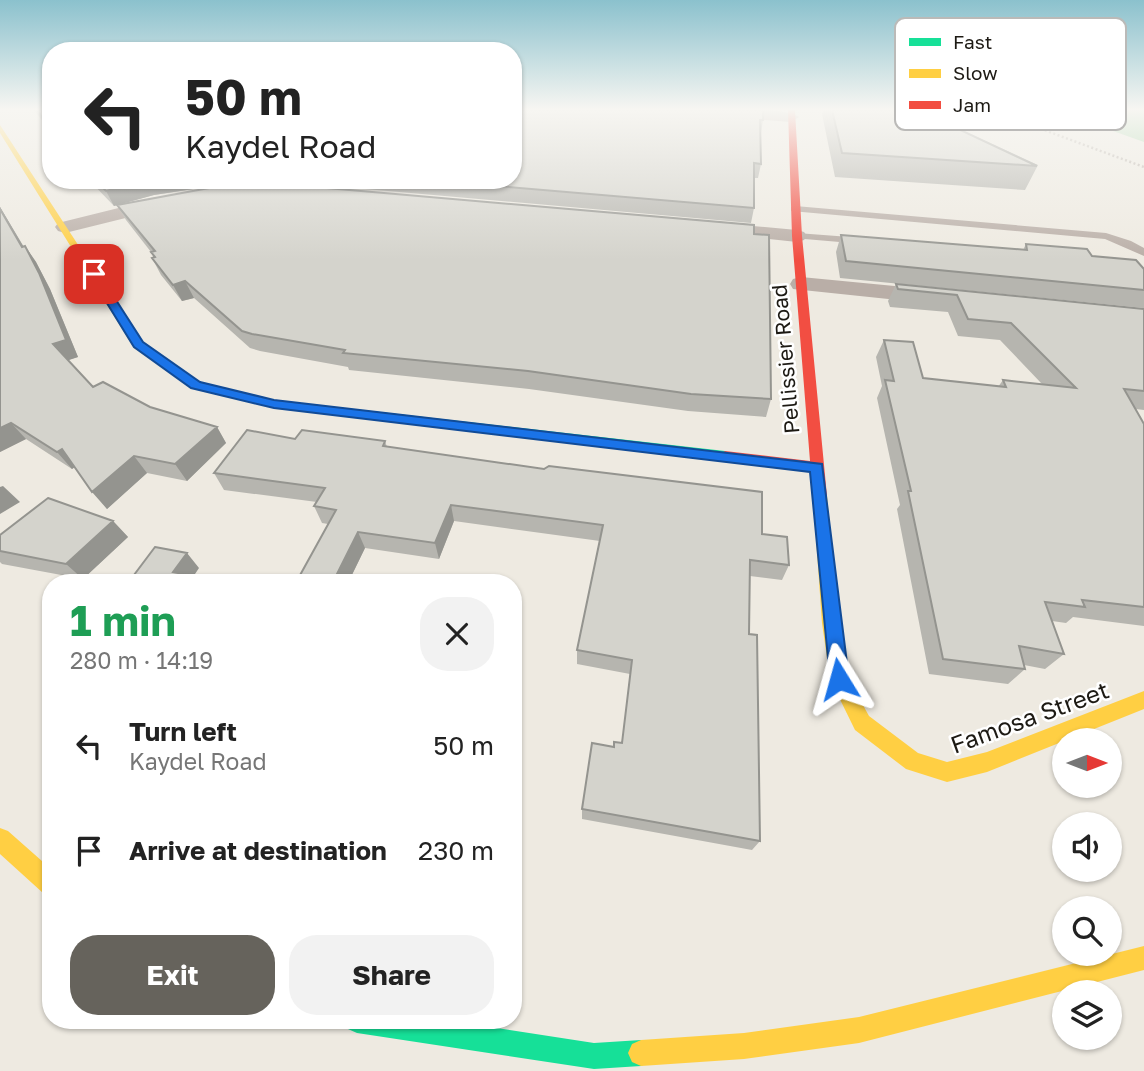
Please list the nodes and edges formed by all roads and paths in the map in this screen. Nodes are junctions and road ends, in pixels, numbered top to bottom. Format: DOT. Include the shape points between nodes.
graph roads {
  1 [pos="21,160"];
  2 [pos="793,160"];
  3 [pos="1125,160"];
  4 [pos="1144,167"];
  5 [pos="190,199"];
  6 [pos="795,209"];
  7 [pos="688,226"];
  8 [pos="65,227"];
  9 [pos="797,236"];
  10 [pos="873,242"];
  11 [pos="1144,253"];
  12 [pos="1131,263"];
  13 [pos="1144,264"];
  14 [pos="801,284"];
  15 [pos="955,299"];
  16 [pos="816,467"];
  17 [pos="1144,700"];
  18 [pos="862,723"];
  19 [pos="0,839"];
  20 [pos="42,876"];
  21 [pos="1144,958"];
  22 [pos="416,1029"];
  1 -- 8 [label="main road"];
  2 -- 6 [label="main road, Pellissier Road"];
  3 -- 4 [label="path"];
  5 -- 8 [label="street"];
  6 -- 9 [label="main road, Pellissier Road"];
  6 -- 11 [label="lane" via="1106,236"];
  7 -- 9 [label="street"];
  8 -- 16 [label="main road" via="138,345 196,385 274,404"];
  9 -- 10 [label="lane"];
  9 -- 14 [label="main road, Pellissier Road"];
  12 -- 13 [label="lane"];
  14 -- 15 [label="street"];
  14 -- 16 [label="main road, Pellissier Road"];
  16 -- 18 [label="main road, Pellissier Road" via="839,679"];
  17 -- 18 [label="main road, Famosa Street" via="987,762 947,772 913,762"];
  19 -- 20 [label="main road"];
  21 -- 22 [label="main road" via="859,1030 744,1046 594,1056"];
}
